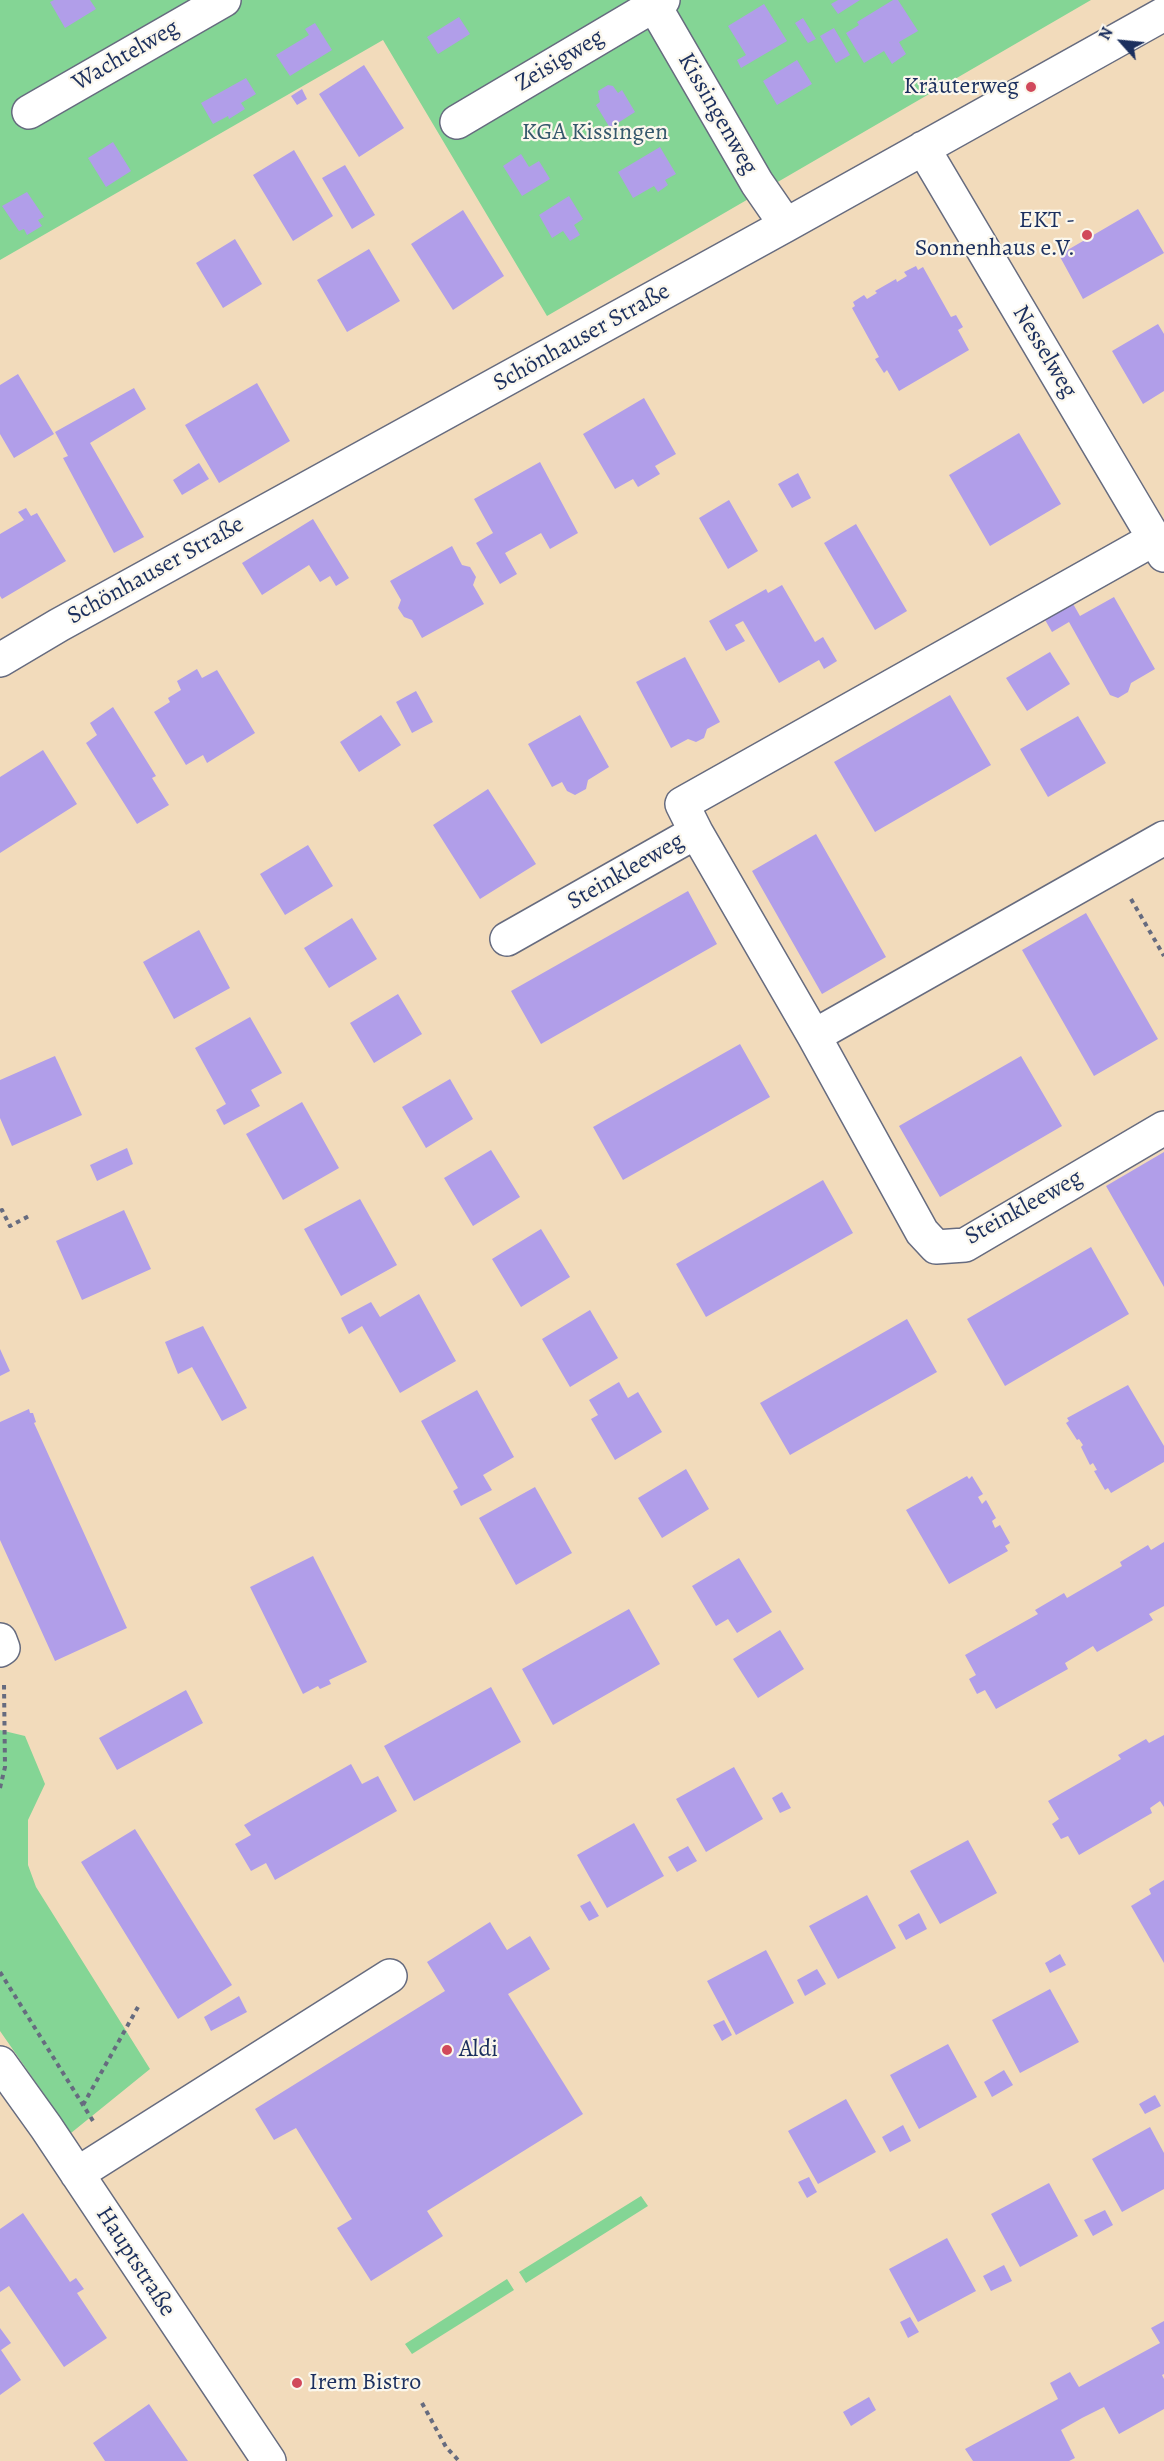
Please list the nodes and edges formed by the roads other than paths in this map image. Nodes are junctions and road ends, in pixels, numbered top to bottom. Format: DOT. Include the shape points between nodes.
graph roads {
  1 [pos="224,0"];
  2 [pos="656,2"];
  3 [pos="1164,15"];
  4 [pos="29,112"];
  5 [pos="456,122"];
  6 [pos="923,148"];
  7 [pos="786,225"];
  8 [pos="1159,547"];
  9 [pos="0,660"];
  10 [pos="696,832"];
  11 [pos="1164,838"];
  12 [pos="507,939"];
  13 [pos="814,1036"];
  14 [pos="1164,1128"];
  15 [pos="390,1976"];
  16 [pos="0,2063"];
  17 [pos="77,2174"];
  18 [pos="269,2461"];
  1 -- 4 [label="street, Wachtelweg"];
  2 -- 5 [label="street, Zeisigweg"];
  2 -- 7 [label="street, Kissingenweg" via="757,183"];
  3 -- 6 [label="street, Schönhauser Straße"];
  6 -- 7 [label="street, Schönhauser Straße"];
  6 -- 8 [label="street, Nesselweg"];
  7 -- 9 [label="street, Schönhauser Straße"];
  8 -- 10 [label="street" via="682,804"];
  10 -- 12 [label="street, Steinkleeweg"];
  10 -- 13 [label="street, Steinkleeweg"];
  11 -- 13 [label="street"];
  13 -- 14 [label="street, Steinkleeweg" via="922,1232 936,1247 965,1245"];
  15 -- 17 [label="street"];
  16 -- 17 [label="street, Hauptstraße"];
  17 -- 18 [label="street, Hauptstraße"];
}
